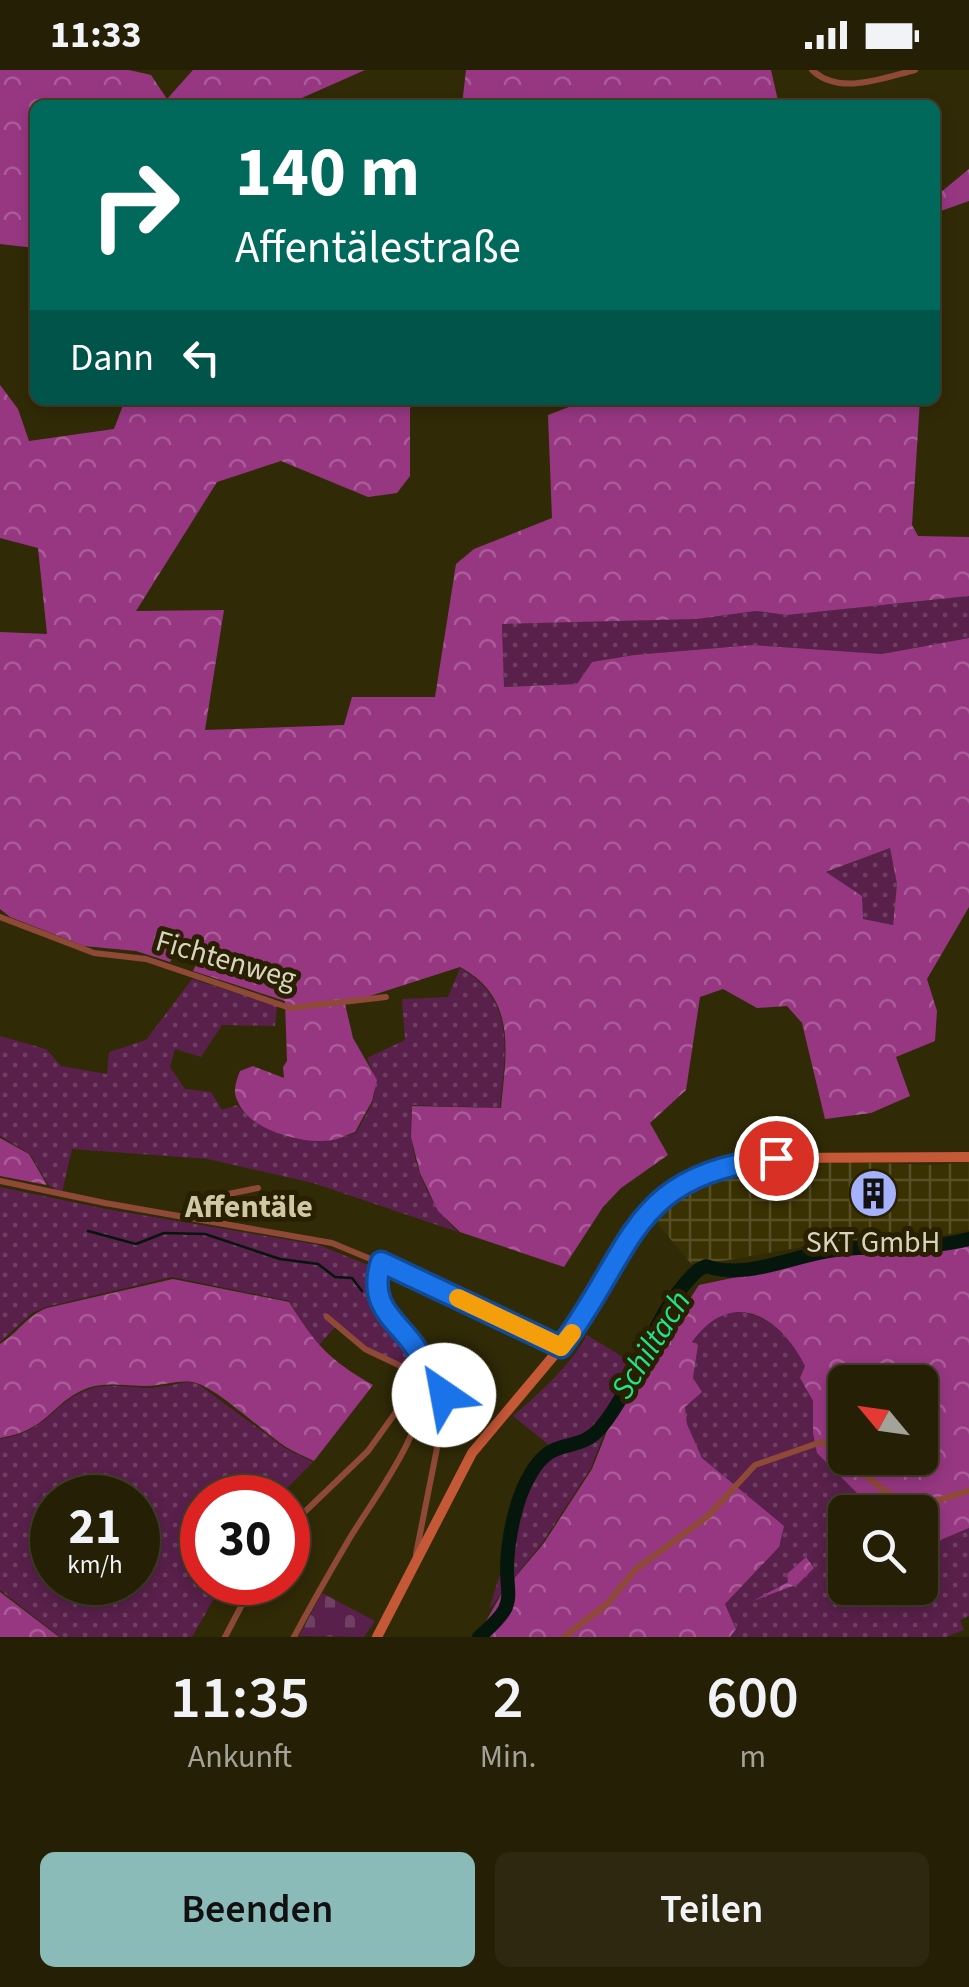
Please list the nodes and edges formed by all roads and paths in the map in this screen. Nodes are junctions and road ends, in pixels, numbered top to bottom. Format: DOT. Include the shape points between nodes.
graph roads {
  1 [pos="812,70"];
  2 [pos="914,70"];
  3 [pos="0,917"];
  4 [pos="386,998"];
  5 [pos="969,1157"];
  6 [pos="0,1181"];
  7 [pos="258,1188"];
  8 [pos="188,1218"];
  9 [pos="381,1262"];
  10 [pos="328,1318"];
  11 [pos="561,1347"];
  12 [pos="425,1372"];
  13 [pos="828,1444"];
  14 [pos="869,1475"];
  15 [pos="969,1490"];
  16 [pos="310,1507"];
  17 [pos="413,1568"];
  18 [pos="242,1605"];
  19 [pos="225,1637"];
  20 [pos="294,1637"];
  21 [pos="377,1637"];
  22 [pos="564,1637"];
  1 -- 2 [label="street" via="842,84"];
  3 -- 4 [label="street, Fichtenweg" via="94,953 146,958 290,1008"];
  5 -- 11 [label="main road" via="776,1158 697,1175 645,1216"];
  6 -- 8 [label="street"];
  7 -- 8 [label="street" via="199,1200"];
  8 -- 9 [label="street" via="316,1239"];
  9 -- 11 [label="street"];
  9 -- 12 [label="street" via="379,1301"];
  10 -- 12 [label="street" via="364,1349"];
  11 -- 17 [label="main road" via="472,1454"];
  12 -- 16 [label="street" via="368,1451"];
  12 -- 17 [label="street" via="441,1384 445,1408"];
  12 -- 20 [label="street" via="420,1410 398,1459"];
  13 -- 22 [label="street" via="755,1464 708,1516 636,1569 607,1604"];
  14 -- 15 [label="street" via="910,1504"];
  17 -- 21 [label="main road"];
  18 -- 19 [label="street"];
}
